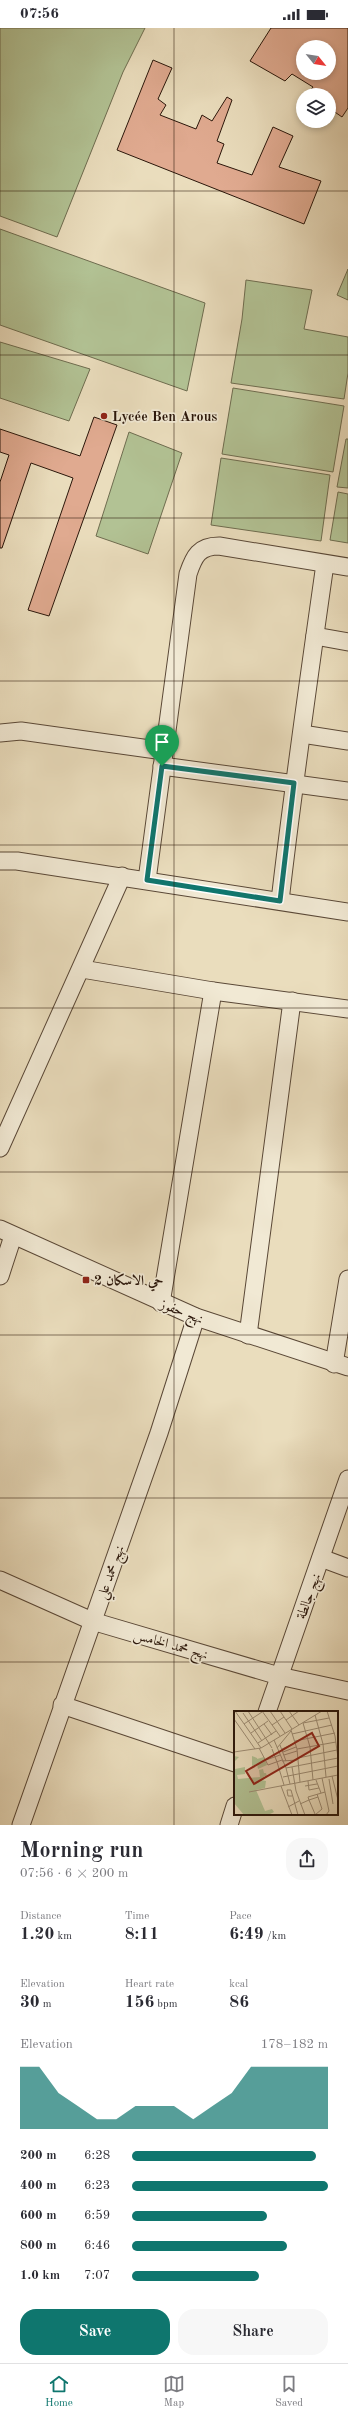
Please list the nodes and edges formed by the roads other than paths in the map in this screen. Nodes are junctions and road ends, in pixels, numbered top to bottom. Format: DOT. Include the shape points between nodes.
graph roads {
  1 [pos="325,564"];
  2 [pos="348,567"];
  3 [pos="315,636"];
  4 [pos="348,642"];
  5 [pos="0,733"];
  6 [pos="302,734"];
  7 [pos="348,741"];
  8 [pos="163,759"];
  9 [pos="294,783"];
  10 [pos="348,791"];
  11 [pos="0,861"];
  12 [pos="122,876"];
  13 [pos="147,880"];
  14 [pos="280,901"];
  15 [pos="348,912"];
  16 [pos="82,969"];
  17 [pos="213,991"];
  18 [pos="292,1001"];
  19 [pos="348,1009"];
  20 [pos="0,1148"];
  21 [pos="7,1233"];
  22 [pos="0,1276"];
  23 [pos="348,1279"];
  24 [pos="161,1303"];
  25 [pos="196,1317"];
  26 [pos="248,1335"];
  27 [pos="341,1366"];
  28 [pos="346,1490"];
  29 [pos="321,1558"];
  30 [pos="348,1568"];
  31 [pos="0,1580"];
  32 [pos="92,1621"];
  33 [pos="279,1676"];
  34 [pos="348,1691"];
  35 [pos="62,1706"];
  36 [pos="267,1711"];
  37 [pos="234,1763"];
  38 [pos="234,1809"];
  39 [pos="21,1825"];
  40 [pos="229,1825"];
  1 -- 2 [label="street"];
  1 -- 3 [label="street"];
  1 -- 8 [label="street" via="219,546 202,548 194,556 188,574"];
  3 -- 4 [label="street"];
  3 -- 6 [label="street"];
  5 -- 8 [label="street" via="20,731"];
  6 -- 7 [label="street"];
  6 -- 9 [label="street"];
  8 -- 9 [label="street"];
  8 -- 13 [label="street"];
  9 -- 10 [label="street"];
  9 -- 14 [label="street"];
  11 -- 12 [label="street" via="17,861"];
  12 -- 13 [label="street"];
  12 -- 16 [label="street"];
  13 -- 14 [label="street"];
  14 -- 15 [label="street"];
  16 -- 17 [label="street"];
  16 -- 20 [label="street"];
  17 -- 18 [label="street"];
  17 -- 24 [label="street"];
  18 -- 19 [label="street"];
  18 -- 26 [label="street"];
  21 -- 22 [label="street"];
  21 -- 24 [label="street, نهج حفوز"];
  23 -- 27 [label="street"];
  24 -- 25 [label="street, نهج حفوز"];
  25 -- 26 [label="street, نهج حفوز"];
  25 -- 32 [label="street, نهج محمد علي" via="160,1433"];
  26 -- 27 [label="street, نهج حفوز"];
  28 -- 29 [label="street, نهج جالطة"];
  29 -- 30 [label="street"];
  29 -- 33 [label="street, نهج جالطة"];
  31 -- 32 [label="street, نهج محمد الخامس"];
  32 -- 33 [label="street, نهج محمد الخامس"];
  32 -- 35 [label="street, نهج محمد علي"];
  33 -- 34 [label="street, نهج محمد الخامس"];
  33 -- 36 [label="street, نهج جالطة"];
  35 -- 37 [label="street"];
  35 -- 39 [label="street, نهج محمد علي"];
  38 -- 40 [label="street"];
}
